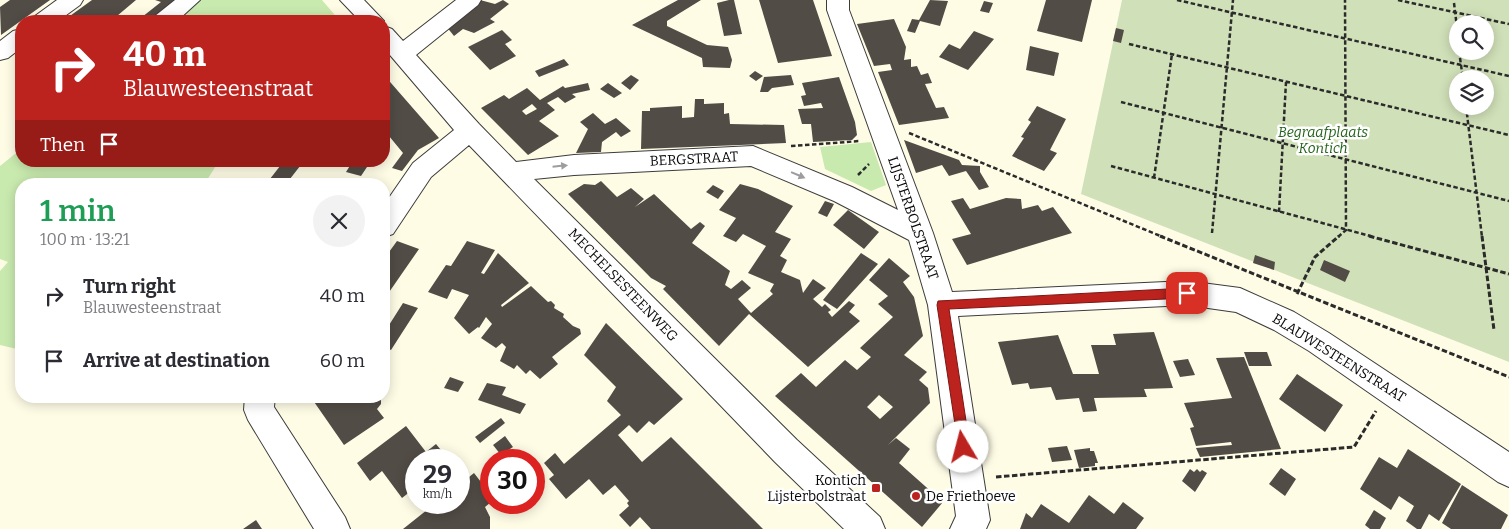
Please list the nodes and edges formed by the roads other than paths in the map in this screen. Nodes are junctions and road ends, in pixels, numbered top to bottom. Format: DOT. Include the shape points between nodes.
graph roads {
  1 [pos="72,0"];
  2 [pos="189,0"];
  3 [pos="351,0"];
  4 [pos="470,0"];
  5 [pos="838,0"];
  6 [pos="367,12"];
  7 [pos="51,15"];
  8 [pos="170,15"];
  9 [pos="15,41"];
  10 [pos="390,41"];
  11 [pos="0,52"];
  12 [pos="401,54"];
  13 [pos="470,131"];
  14 [pos="512,172"];
  15 [pos="390,217"];
  16 [pos="920,234"];
  17 [pos="942,305"];
  18 [pos="260,403"];
  19 [pos="1509,470"];
  20 [pos="333,529"];
  21 [pos="868,529"];
  22 [pos="967,529"];
  1 -- 7 [label="street"];
  2 -- 8 [label="street"];
  3 -- 6 [label="street"];
  4 -- 12 [label="street"];
  5 -- 16 [label="street, LIJSTERBOLSTRAAT" via="838,10"];
  9 -- 11 [label="street"];
  10 -- 12 [label="street, MECHELSESTEENWEG"];
  12 -- 13 [label="street, MECHELSESTEENWEG"];
  13 -- 14 [label="street, MECHELSESTEENWEG"];
  13 -- 15 [label="street" via="422,170"];
  14 -- 16 [label="street, BERGSTRAAT, one-way" via="574,165 753,156 842,194"];
  14 -- 21 [label="street, MECHELSESTEENWEG" via="786,451"];
  16 -- 17 [label="street, LIJSTERBOLSTRAAT"];
  17 -- 19 [label="street, BLAUWESTEENSTRAAT" via="1187,293 1240,300 1284,321"];
  17 -- 22 [label="street, LIJSTERBOLSTRAAT" via="973,520"];
  18 -- 20 [label="street" via="259,410"];
}
